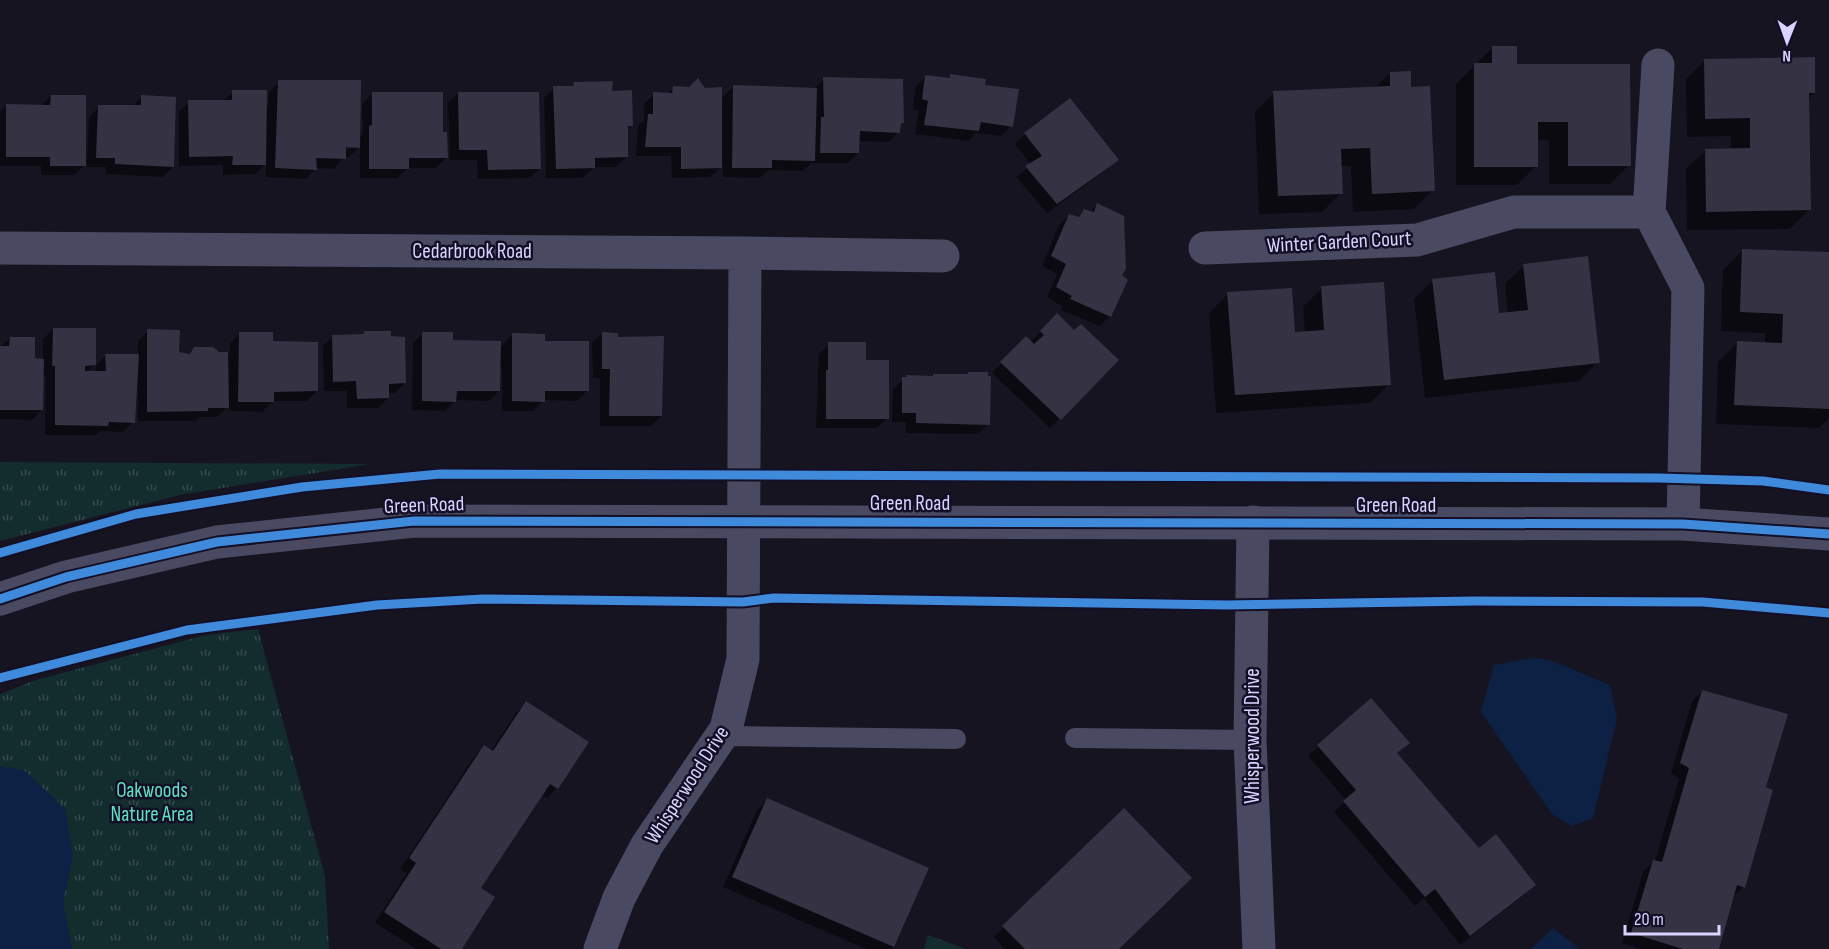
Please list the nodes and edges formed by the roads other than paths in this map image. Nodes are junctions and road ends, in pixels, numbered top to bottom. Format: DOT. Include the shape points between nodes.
graph roads {
  1 [pos="1658,65"];
  2 [pos="1649,212"];
  3 [pos="0,248"];
  4 [pos="1206,248"];
  5 [pos="745,253"];
  6 [pos="943,256"];
  7 [pos="744,520"];
  8 [pos="1253,522"];
  9 [pos="1683,524"];
  10 [pos="1829,534"];
  11 [pos="0,599"];
  12 [pos="722,736"];
  13 [pos="1075,738"];
  14 [pos="956,739"];
  15 [pos="1250,740"];
  16 [pos="600,949"];
  17 [pos="1259,949"];
  1 -- 2 [label="street"];
  2 -- 4 [label="street, Winter Garden Court" via="1514,212 1417,240"];
  2 -- 9 [label="street" via="1688,288"];
  3 -- 5 [label="street, Cedarbrook Road"];
  5 -- 6 [label="street, Cedarbrook Road"];
  5 -- 7 [label="street, Whisperwood Drive"];
  7 -- 8 [label="street, Green Road"];
  7 -- 11 [label="street, Green Road" via="414,521 217,542 66,577"];
  7 -- 12 [label="street, Whisperwood Drive" via="742,659"];
  8 -- 9 [label="street, Green Road"];
  8 -- 15 [label="street, Whisperwood Drive"];
  9 -- 10 [label="street, Green Road"];
  12 -- 14 [label="lane"];
  12 -- 16 [label="street, Whisperwood Drive" via="647,845 619,898"];
  13 -- 15 [label="lane"];
  15 -- 17 [label="street, Whisperwood Drive"];
}
